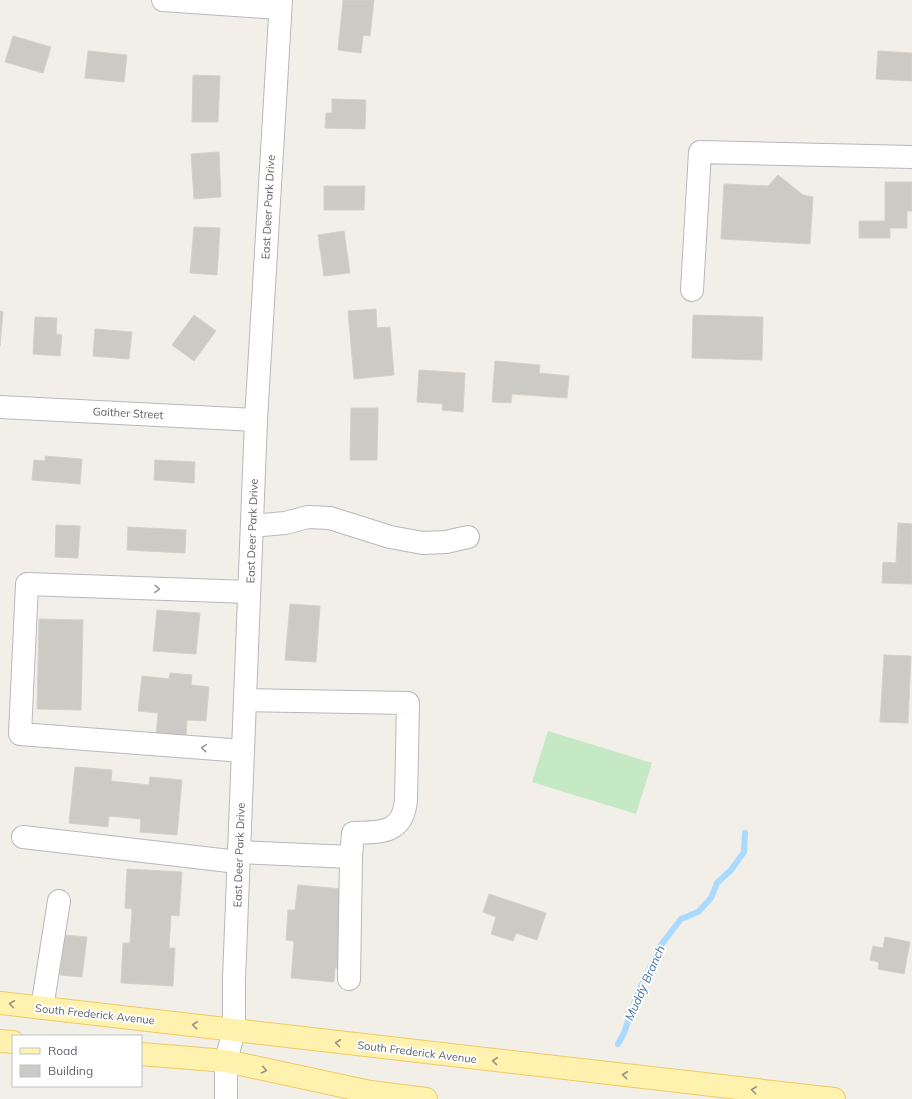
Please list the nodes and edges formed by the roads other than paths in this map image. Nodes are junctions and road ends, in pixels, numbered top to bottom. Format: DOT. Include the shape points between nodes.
graph roads {
  1 [pos="163,0"];
  2 [pos="280,4"];
  3 [pos="912,157"];
  4 [pos="692,290"];
  5 [pos="0,407"];
  6 [pos="256,420"];
  7 [pos="252,526"];
  8 [pos="468,538"];
  9 [pos="249,592"];
  10 [pos="245,700"];
  11 [pos="243,751"];
  12 [pos="23,837"];
  13 [pos="239,857"];
  14 [pos="351,857"];
  15 [pos="58,902"];
  16 [pos="349,979"];
  17 [pos="0,1003"];
  18 [pos="42,1008"];
  19 [pos="234,1030"];
  20 [pos="0,1041"];
  21 [pos="12,1042"];
  22 [pos="142,1054"];
  23 [pos="226,1061"];
  24 [pos="226,1099"];
  25 [pos="426,1099"];
  26 [pos="834,1099"];
  1 -- 2 [label="street"];
  2 -- 6 [label="street, East Deer Park Drive"];
  3 -- 4 [label="street" via="700,152"];
  5 -- 6 [label="street, Gaither Street"];
  6 -- 7 [label="street, East Deer Park Drive"];
  7 -- 8 [label="street" via="284,523 308,517 330,518 390,537 423,543"];
  7 -- 9 [label="street, East Deer Park Drive"];
  9 -- 10 [label="street, East Deer Park Drive"];
  11 -- 9 [label="street, one-way" via="20,734 27,584"];
  10 -- 11 [label="street, East Deer Park Drive"];
  10 -- 14 [label="street" via="408,703 405,813 396,824 384,832 353,833"];
  11 -- 13 [label="street, East Deer Park Drive"];
  12 -- 13 [label="street"];
  13 -- 14 [label="street"];
  13 -- 19 [label="street, East Deer Park Drive"];
  14 -- 16 [label="street"];
  15 -- 18 [label="street"];
  18 -- 17 [label="main road, South Frederick Avenue, one-way"];
  19 -- 18 [label="main road, South Frederick Avenue, one-way"];
  19 -- 23 [label="street, East Deer Park Drive"];
  26 -- 19 [label="main road, South Frederick Avenue, one-way"];
  20 -- 21 [label="main road"];
  22 -- 23 [label="main road"];
  23 -- 24 [label="street, East Deer Park Drive"];
  23 -- 25 [label="main road, one-way" via="370,1092"];
}
